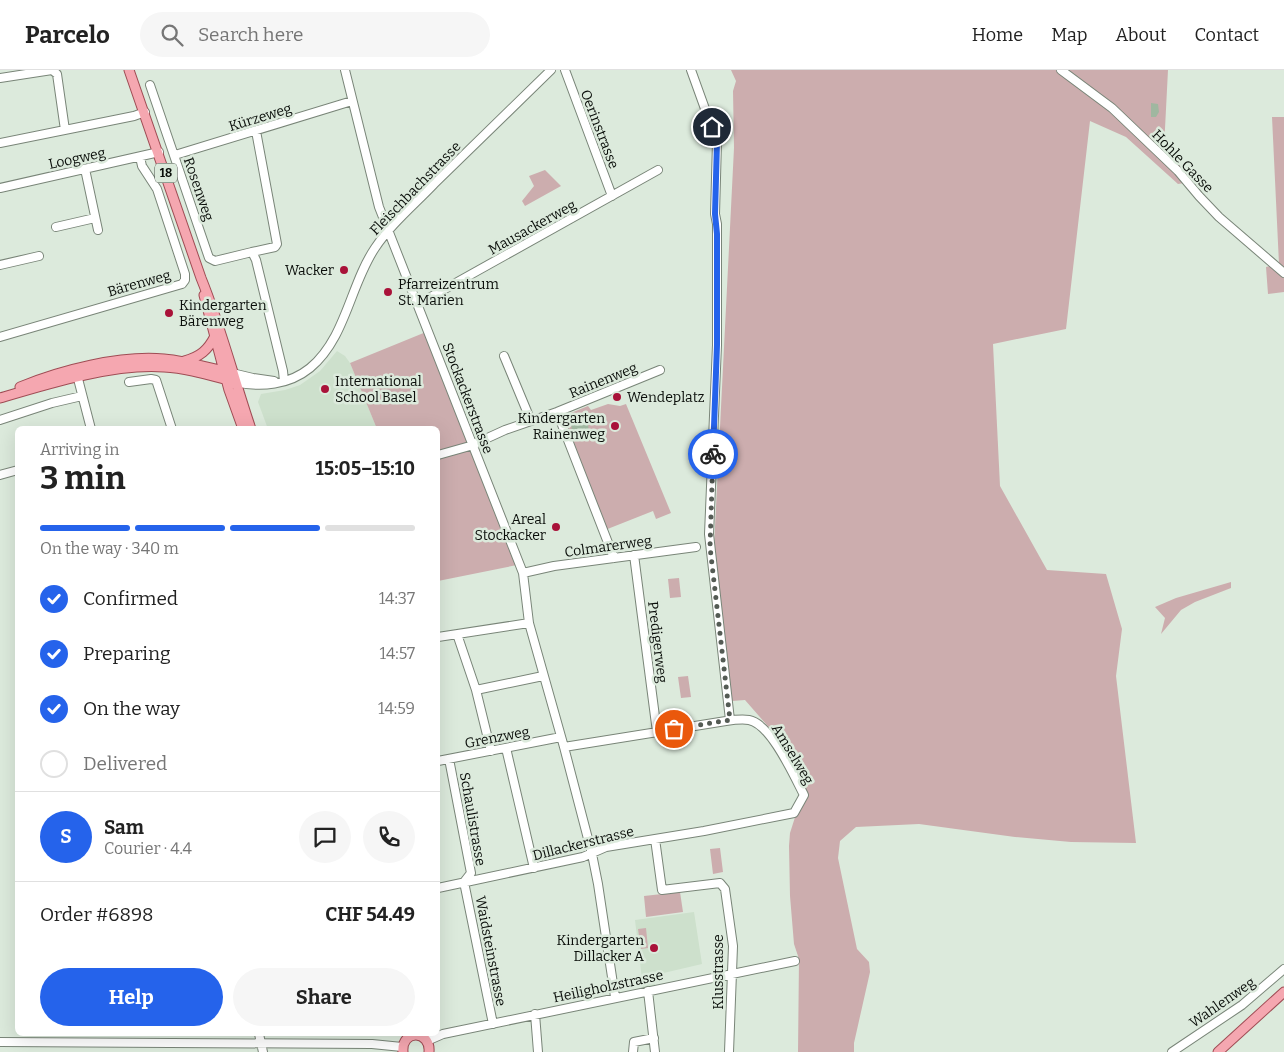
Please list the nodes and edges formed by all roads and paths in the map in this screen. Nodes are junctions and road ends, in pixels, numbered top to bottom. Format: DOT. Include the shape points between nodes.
graph roads {
  1 [pos="129,70"];
  2 [pos="345,70"];
  3 [pos="551,70"];
  4 [pos="565,70"];
  5 [pos="691,70"];
  6 [pos="1061,70"];
  7 [pos="0,78"];
  8 [pos="150,85"];
  9 [pos="352,100"];
  10 [pos="145,112"];
  11 [pos="65,130"];
  12 [pos="256,131"];
  13 [pos="0,143"];
  14 [pos="159,152"];
  15 [pos="175,155"];
  16 [pos="140,157"];
  17 [pos="84,169"];
  18 [pos="658,170"];
  19 [pos="0,188"];
  20 [pos="612,196"];
  21 [pos="95,218"];
  22 [pos="56,227"];
  23 [pos="98,230"];
  24 [pos="388,231"];
  25 [pos="252,252"];
  26 [pos="38,256"];
  27 [pos="0,264"];
  28 [pos="1284,273"];
  29 [pos="201,278"];
  30 [pos="418,304"];
  31 [pos="215,336"];
  32 [pos="0,337"];
  33 [pos="504,356"];
  34 [pos="183,361"];
  35 [pos="660,370"];
  36 [pos="76,374"];
  37 [pos="229,376"];
  38 [pos="284,381"];
  39 [pos="129,382"];
  40 [pos="252,385"];
  41 [pos="0,396"];
  42 [pos="82,396"];
  43 [pos="241,399"];
  44 [pos="558,412"];
  45 [pos="0,420"];
  46 [pos="531,421"];
  47 [pos="90,426"];
  48 [pos="171,426"];
  49 [pos="242,426"];
  50 [pos="251,426"];
  51 [pos="473,445"];
  52 [pos="440,454"];
  53 [pos="15,471"];
  54 [pos="0,475"];
  55 [pos="696,547"];
  56 [pos="634,555"];
  57 [pos="614,558"];
  58 [pos="523,574"];
  59 [pos="529,624"];
  60 [pos="457,634"];
  61 [pos="440,637"];
  62 [pos="543,676"];
  63 [pos="476,690"];
  64 [pos="730,720"];
  65 [pos="657,732"];
  66 [pos="561,737"];
  67 [pos="564,747"];
  68 [pos="506,748"];
  69 [pos="491,751"];
  70 [pos="449,759"];
  71 [pos="440,761"];
  72 [pos="794,813"];
  73 [pos="655,839"];
  74 [pos="592,854"];
  75 [pos="534,868"];
  76 [pos="464,882"];
  77 [pos="440,888"];
  78 [pos="795,961"];
  79 [pos="1284,970"];
  80 [pos="732,973"];
  81 [pos="648,991"];
  82 [pos="1284,992"];
  83 [pos="614,997"];
  84 [pos="535,1014"];
  85 [pos="493,1024"];
  86 [pos="440,1035"];
  87 [pos="312,1036"];
  88 [pos="409,1036"];
  89 [pos="430,1037"];
  90 [pos="654,1038"];
  91 [pos="0,1042"];
  92 [pos="73,1043"];
  93 [pos="312,1044"];
  94 [pos="154,1048"];
  95 [pos="262,1048"];
  96 [pos="403,1049"];
  97 [pos="72,1052"];
  98 [pos="429,1052"];
  99 [pos="538,1052"];
  100 [pos="633,1052"];
  101 [pos="655,1052"];
  102 [pos="729,1052"];
  103 [pos="1172,1052"];
  104 [pos="1218,1052"];
  1 -- 10 [label="main road, 18"];
  2 -- 9 [label="street, Stockackerstrasse"];
  3 -- 24 [label="street, Fleischbachstrasse"];
  4 -- 20 [label="street, Oerinstrasse"];
  5 -- 64 [label="street" via="717,142 717,345 709,534"];
  6 -- 28 [label="street, Hohle Gasse" via="1112,108 1178,171 1219,217"];
  7 -- 11 [label="street" via="52,70 56,74"];
  8 -- 15 [label="street, Rosenweg"];
  9 -- 12 [label="street, Kürzeweg"];
  9 -- 24 [label="street, Stockackerstrasse" via="379,208"];
  10 -- 11 [label="street"];
  10 -- 14 [label="main road, 18"];
  11 -- 13 [label="street"];
  12 -- 15 [label="street, Kürzeweg"];
  12 -- 25 [label="street, Rosenweg" via="277,244"];
  14 -- 16 [label="street, Loogweg"];
  14 -- 29 [label="main road, 18"];
  15 -- 25 [label="street, Rosenweg" via="209,258 214,261"];
  16 -- 17 [label="street, Loogweg"];
  16 -- 32 [label="street, Bärenweg" via="157,189 185,274 182,284"];
  17 -- 19 [label="street, Loogweg"];
  17 -- 21 [label="street"];
  18 -- 20 [label="street, Mausackerweg"];
  20 -- 30 [label="street, Mausackerweg"];
  21 -- 22 [label="street"];
  21 -- 23 [label="street"];
  24 -- 30 [label="street, Stockackerstrasse"];
  24 -- 38 [label="street, Fleischbachstrasse" via="362,269 327,350 310,368"];
  25 -- 38 [label="street"];
  26 -- 27 [label="street"];
  29 -- 31 [label="main road, 18"];
  29 -- 37 [label="main road, 18" via="212,303"];
  30 -- 51 [label="street, Stockackerstrasse"];
  31 -- 34 [label="main road" via="201,355"];
  31 -- 37 [label="main road, 18"];
  33 -- 46 [label="street"];
  34 -- 36 [label="main road" via="135,359"];
  34 -- 37 [label="main road"];
  35 -- 44 [label="street, Rainenweg"];
  36 -- 37 [label="main road" via="162,366"];
  36 -- 41 [label="main road"];
  36 -- 42 [label="street"];
  37 -- 38 [label="street, Fleischbachstrasse"];
  37 -- 40 [label="street, Fleischbachstrasse"];
  37 -- 43 [label="main road, 18"];
  37 -- 49 [label="main road, 18"];
  38 -- 40 [label="street, Fleischbachstrasse"];
  39 -- 48 [label="street" via="156,380"];
  40 -- 43 [label="street" via="244,391"];
  42 -- 45 [label="street"];
  42 -- 47 [label="street"];
  43 -- 50 [label="main road, 18"];
  44 -- 46 [label="street, Rainenweg"];
  44 -- 57 [label="street"];
  46 -- 51 [label="street, Rainenweg"];
  51 -- 52 [label="street, Rainenweg"];
  51 -- 58 [label="street, Stockackerstrasse"];
  53 -- 54 [label="street"];
  55 -- 56 [label="street, Colmarerweg"];
  56 -- 57 [label="street, Colmarerweg"];
  56 -- 65 [label="street, Predigerweg"];
  57 -- 58 [label="street, Colmarerweg" via="554,566"];
  58 -- 59 [label="street, Stockackerstrasse"];
  59 -- 60 [label="street"];
  59 -- 62 [label="street, Stockackerstrasse"];
  60 -- 61 [label="street"];
  60 -- 63 [label="street"];
  62 -- 63 [label="street"];
  62 -- 66 [label="street, Stockackerstrasse"];
  63 -- 69 [label="street"];
  64 -- 65 [label="street, Amselweg"];
  64 -- 72 [label="street, Amselweg" via="750,720 763,727 774,741 804,795"];
  65 -- 67 [label="street, Amselweg"];
  66 -- 67 [label="street, Stockackerstrasse"];
  66 -- 68 [label="street, Grenzweg"];
  67 -- 74 [label="street, Stockackerstrasse"];
  68 -- 69 [label="street, Grenzweg"];
  68 -- 75 [label="street"];
  69 -- 70 [label="street, Grenzweg"];
  70 -- 71 [label="street, Grenzweg"];
  70 -- 76 [label="street, Schaulistrasse" via="471,873"];
  72 -- 73 [label="street, Dillackerstrasse"];
  73 -- 74 [label="street, Dillackerstrasse" via="606,848"];
  73 -- 80 [label="street, Klusstrasse" via="662,890 720,883 725,889 733,946"];
  74 -- 75 [label="street, Dillackerstrasse"];
  74 -- 83 [label="street, Stockackerstrasse"];
  75 -- 76 [label="street, Dillackerstrasse"];
  76 -- 77 [label="street, Dillackerstrasse"];
  76 -- 85 [label="street, Waidsteinstrasse"];
  78 -- 80 [label="street, Heiligholzstrasse"];
  79 -- 103 [label="street, Wahlenweg" via="1242,1005"];
  80 -- 81 [label="street, Heiligholzstrasse"];
  80 -- 102 [label="street, Klusstrasse"];
  81 -- 83 [label="street, Heiligholzstrasse"];
  81 -- 90 [label="street"];
  82 -- 104 [label="main road"];
  83 -- 84 [label="street, Heiligholzstrasse"];
  84 -- 85 [label="street, Heiligholzstrasse"];
  84 -- 99 [label="street"];
  85 -- 86 [label="street, Heiligholzstrasse"];
  87 -- 93 [label="street"];
  88 -- 96 [label="main road"];
  89 -- 98 [label="main road"];
  90 -- 100 [label="street" via="634,1042"];
  90 -- 101 [label="street"];
  91 -- 92 [label="street"];
  92 -- 94 [label="street"];
  92 -- 97 [label="street"];
  93 -- 95 [label="street"];
  93 -- 96 [label="street" via="372,1044"];
  94 -- 95 [label="street"];
}
